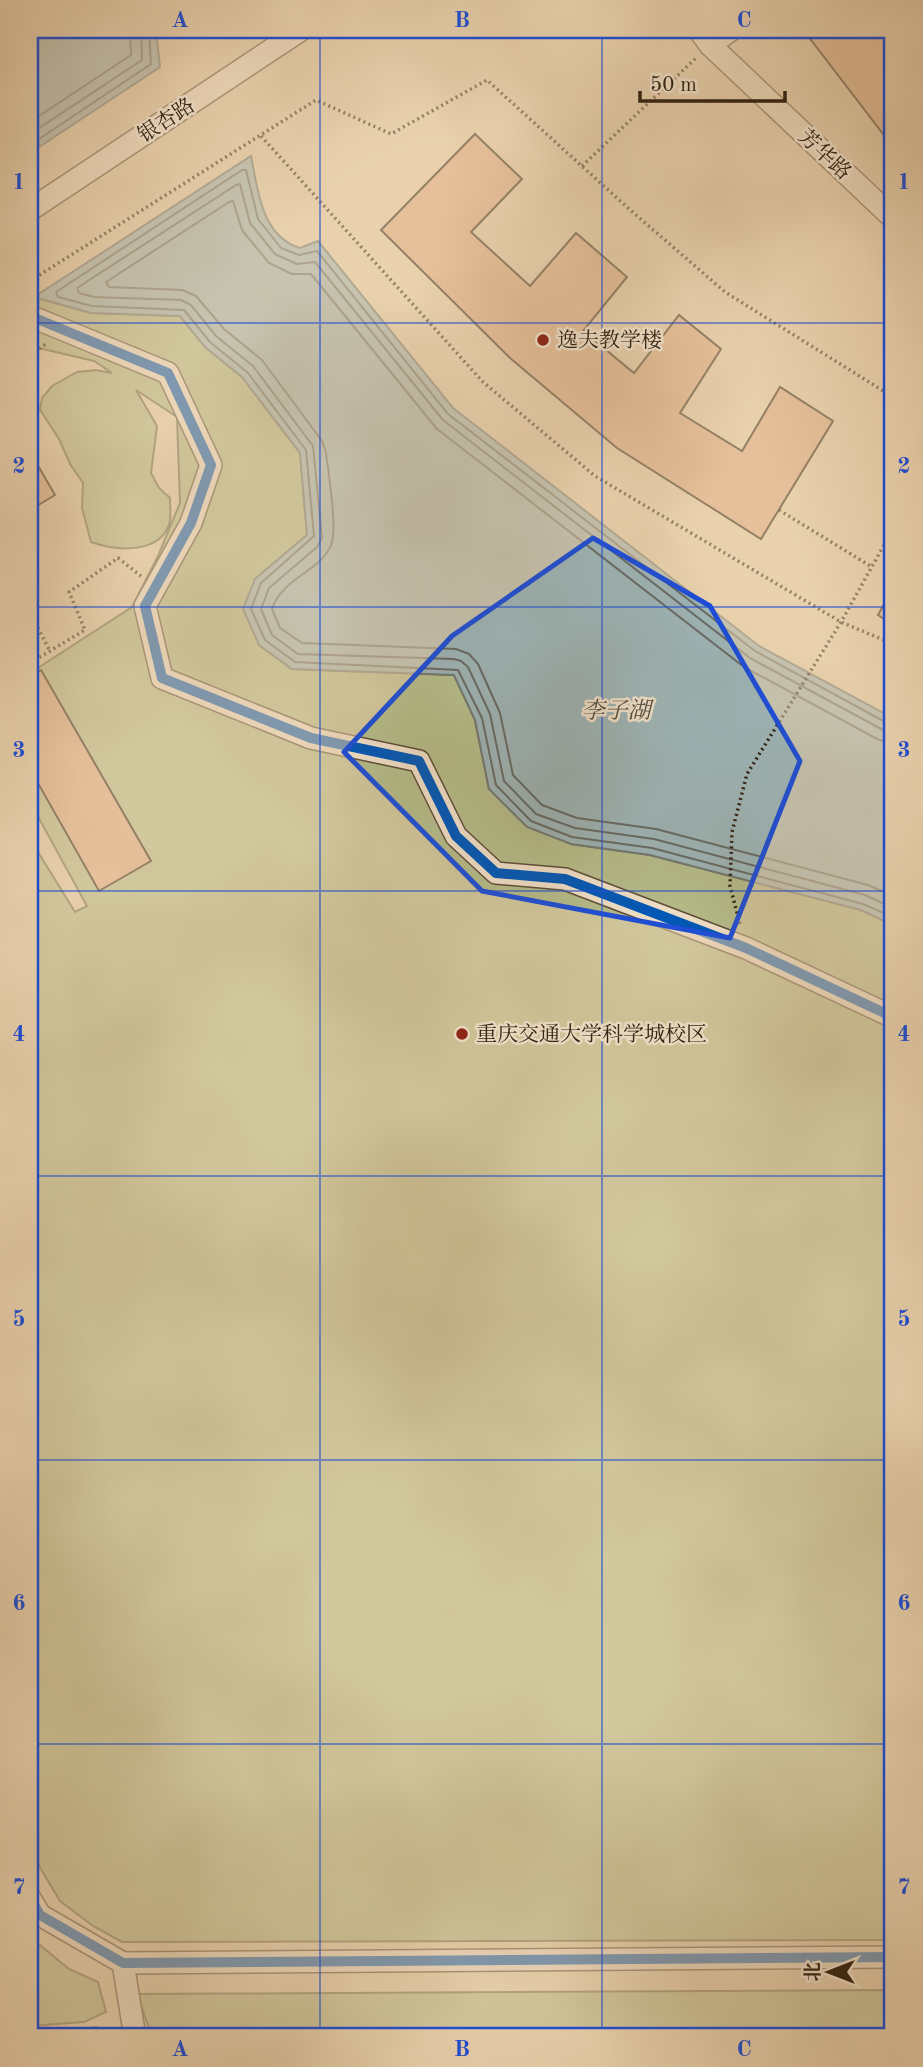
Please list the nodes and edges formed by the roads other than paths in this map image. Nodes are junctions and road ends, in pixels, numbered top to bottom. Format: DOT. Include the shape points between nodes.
graph roads {
  1 [pos="301,30"];
  2 [pos="731,30"];
  3 [pos="705,37"];
  4 [pos="30,210"];
  5 [pos="893,218"];
  6 [pos="30,316"];
  7 [pos="893,1017"];
  8 [pos="30,1898"];
  9 [pos="893,1957"];
  10 [pos="122,1963"];
  11 [pos="135,2037"];
  1 -- 4 [label="street, 银杏路"];
  2 -- 3 [label="street"];
  3 -- 5 [label="street, 芳华路"];
  6 -- 7 [label="street" via="167,373 211,465 191,523 145,606 162,678 310,738 419,761 456,836 496,873 565,879 746,948"];
  8 -- 10 [label="street" via="40,1914"];
  9 -- 10 [label="street"];
  10 -- 11 [label="street"];
}
